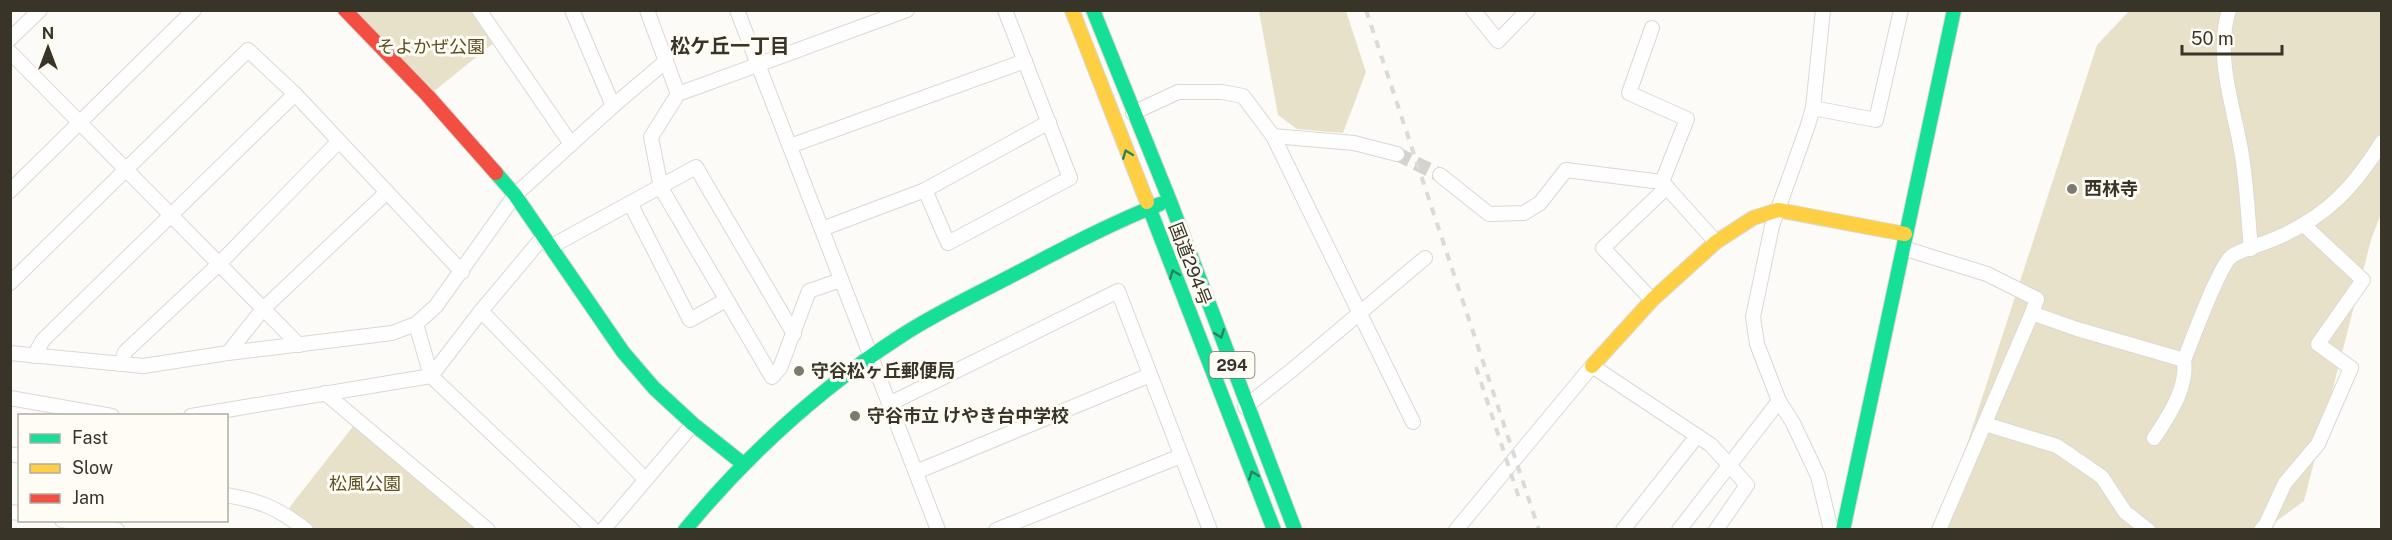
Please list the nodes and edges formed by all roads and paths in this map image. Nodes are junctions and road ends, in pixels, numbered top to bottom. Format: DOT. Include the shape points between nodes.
graph roads {
  1 [pos="40,10"];
  2 [pos="194,10"];
  3 [pos="345,10"];
  4 [pos="479,10"];
  5 [pos="572,10"];
  6 [pos="647,10"];
  7 [pos="737,10"];
  8 [pos="907,10"];
  9 [pos="1005,10"];
  10 [pos="1072,10"];
  11 [pos="1093,10"];
  12 [pos="1473,10"];
  13 [pos="1528,10"];
  14 [pos="1823,10"];
  15 [pos="1901,10"];
  16 [pos="1954,10"];
  17 [pos="2229,10"];
  18 [pos="1652,28"];
  19 [pos="10,39"];
  20 [pos="10,52"];
  21 [pos="666,61"];
  22 [pos="1025,61"];
  23 [pos="759,66"];
  24 [pos="295,94"];
  25 [pos="678,94"];
  26 [pos="613,106"];
  27 [pos="1812,108"];
  28 [pos="1132,113"];
  29 [pos="81,122"];
  30 [pos="1048,122"];
  31 [pos="1274,136"];
  32 [pos="339,141"];
  33 [pos="2382,142"];
  34 [pos="571,144"];
  35 [pos="790,147"];
  36 [pos="1397,154"];
  37 [pos="125,170"];
  38 [pos="1440,175"];
  39 [pos="1665,185"];
  40 [pos="661,186"];
  41 [pos="925,190"];
  42 [pos="10,191"];
  43 [pos="387,192"];
  44 [pos="515,195"];
  45 [pos="1170,201"];
  46 [pos="630,203"];
  47 [pos="1149,208"];
  48 [pos="1778,210"];
  49 [pos="170,216"];
  50 [pos="2305,226"];
  51 [pos="822,229"];
  52 [pos="1904,241"];
  53 [pos="546,242"];
  54 [pos="1716,242"];
  55 [pos="2251,249"];
  56 [pos="1425,258"];
  57 [pos="219,264"];
  58 [pos="462,272"];
  59 [pos="841,280"];
  60 [pos="10,282"];
  61 [pos="726,300"];
  62 [pos="1652,300"];
  63 [pos="263,309"];
  64 [pos="481,311"];
  65 [pos="2032,313"];
  66 [pos="1359,314"];
  67 [pos="416,324"];
  68 [pos="794,334"];
  69 [pos="299,345"];
  70 [pos="10,353"];
  71 [pos="228,353"];
  72 [pos="34,356"];
  73 [pos="871,357"];
  74 [pos="2184,360"];
  75 [pos="121,364"];
  76 [pos="1592,366"];
  77 [pos="1150,375"];
  78 [pos="430,376"];
  79 [pos="325,393"];
  80 [pos="10,398"];
  81 [pos="1779,401"];
  82 [pos="889,404"];
  83 [pos="1247,406"];
  84 [pos="1229,413"];
  85 [pos="101,414"];
  86 [pos="203,414"];
  87 [pos="1413,422"];
  88 [pos="693,424"];
  89 [pos="1985,424"];
  90 [pos="1697,436"];
  91 [pos="2154,438"];
  92 [pos="1181,456"];
  93 [pos="742,463"];
  94 [pos="1729,465"];
  95 [pos="916,472"];
  96 [pos="645,479"];
  97 [pos="228,495"];
  98 [pos="73,522"];
  99 [pos="117,530"];
  100 [pos="306,530"];
  101 [pos="488,530"];
  102 [pos="594,530"];
  103 [pos="603,530"];
  104 [pos="685,530"];
  105 [pos="938,530"];
  106 [pos="996,530"];
  107 [pos="1210,530"];
  108 [pos="1274,530"];
  109 [pos="1294,530"];
  110 [pos="1456,530"];
  111 [pos="1623,530"];
  112 [pos="1679,530"];
  113 [pos="1716,530"];
  114 [pos="1831,530"];
  115 [pos="1843,530"];
  116 [pos="1939,530"];
  117 [pos="2148,530"];
  118 [pos="2261,530"];
  1 -- 19 [label="street"];
  2 -- 29 [label="street"];
  3 -- 44 [label="main road"];
  4 -- 34 [label="street"];
  5 -- 26 [label="street"];
  6 -- 21 [label="street"];
  7 -- 23 [label="street"];
  8 -- 23 [label="street"];
  9 -- 22 [label="street"];
  47 -- 10 [label="main road, 国道294号 / 294, one-way"];
  11 -- 28 [label="main road, 国道294号 / 294"];
  12 -- 13 [label="street" via="1498,41"];
  14 -- 27 [label="street"];
  15 -- 27 [label="street" via="1876,120"];
  16 -- 52 [label="main road"];
  17 -- 55 [label="street" via="2224,27 2225,72 2242,156"];
  18 -- 39 [label="street" via="1629,93 1687,119"];
  20 -- 29 [label="street"];
  21 -- 25 [label="street"];
  21 -- 26 [label="street"];
  22 -- 30 [label="street"];
  22 -- 35 [label="street"];
  23 -- 25 [label="street"];
  23 -- 35 [label="street"];
  24 -- 32 [label="street"];
  24 -- 37 [label="street" via="248,50"];
  24 -- 49 [label="street"];
  25 -- 40 [label="street" via="651,137"];
  26 -- 34 [label="street"];
  27 -- 48 [label="street"];
  28 -- 31 [label="street" via="1178,92 1222,92 1243,96"];
  28 -- 45 [label="main road, 国道294号 / 294"];
  29 -- 37 [label="street"];
  29 -- 42 [label="street"];
  30 -- 41 [label="street"];
  30 -- 41 [label="street" via="1070,178 948,243"];
  31 -- 36 [label="street" via="1354,143"];
  31 -- 66 [label="street"];
  32 -- 43 [label="street"];
  32 -- 57 [label="street"];
  33 -- 50 [label="street" via="2362,173"];
  34 -- 44 [label="street"];
  35 -- 51 [label="street"];
  37 -- 49 [label="street"];
  37 -- 60 [label="street"];
  38 -- 39 [label="street" via="1488,214 1524,213 1540,203 1566,170"];
  39 -- 54 [label="street"];
  39 -- 62 [label="street" via="1603,248"];
  40 -- 46 [label="street"];
  40 -- 61 [label="street"];
  40 -- 68 [label="street" via="696,167"];
  41 -- 51 [label="street"];
  43 -- 58 [label="street"];
  43 -- 63 [label="street"];
  44 -- 53 [label="main road"];
  44 -- 58 [label="street"];
  45 -- 47 [label="main road"];
  45 -- 83 [label="main road, 国道294号 / 294, one-way"];
  46 -- 53 [label="street"];
  46 -- 61 [label="street" via="690,320"];
  47 -- 73 [label="main road" via="950,308"];
  84 -- 47 [label="main road, 国道294号 / 294, one-way"];
  48 -- 52 [label="main road"];
  48 -- 54 [label="main road" via="1753,219"];
  48 -- 81 [label="street" via="1754,317 1757,344"];
  49 -- 57 [label="street"];
  49 -- 72 [label="street" via="43,340"];
  50 -- 55 [label="street"];
  50 -- 118 [label="street" via="2363,280 2318,344 2351,368 2318,444 2285,483"];
  51 -- 59 [label="street"];
  52 -- 65 [label="street" via="2037,299"];
  52 -- 115 [label="main road"];
  53 -- 64 [label="street"];
  53 -- 88 [label="main road" via="623,352"];
  54 -- 62 [label="main road"];
  55 -- 74 [label="street" via="2231,256 2226,264"];
  56 -- 66 [label="street"];
  57 -- 63 [label="street"];
  57 -- 75 [label="street" via="124,352"];
  58 -- 67 [label="street" via="436,306"];
  59 -- 68 [label="street" via="809,291"];
  59 -- 73 [label="street"];
  61 -- 68 [label="street" via="772,377 780,368"];
  62 -- 76 [label="main road"];
  63 -- 69 [label="street"];
  63 -- 71 [label="street"];
  64 -- 78 [label="street"];
  64 -- 96 [label="street"];
  65 -- 74 [label="street"];
  65 -- 89 [label="street"];
  66 -- 83 [label="street"];
  66 -- 87 [label="street"];
  67 -- 69 [label="street" via="392,333"];
  67 -- 78 [label="street"];
  69 -- 71 [label="street"];
  70 -- 72 [label="street"];
  71 -- 75 [label="street" via="143,366"];
  72 -- 75 [label="street"];
  73 -- 82 [label="street"];
  73 -- 93 [label="main road"];
  74 -- 91 [label="street" via="2186,373 2169,417"];
  76 -- 90 [label="street"];
  76 -- 110 [label="street"];
  77 -- 82 [label="street" via="1118,291"];
  77 -- 92 [label="street"];
  77 -- 95 [label="street"];
  78 -- 79 [label="street"];
  78 -- 102 [label="street"];
  79 -- 86 [label="street"];
  79 -- 101 [label="street"];
  80 -- 85 [label="street"];
  81 -- 94 [label="street"];
  81 -- 114 [label="street" via="1818,477"];
  82 -- 95 [label="street"];
  83 -- 84 [label="street"];
  83 -- 109 [label="main road, 国道294号 / 294"];
  108 -- 84 [label="main road, 国道294号 / 294, one-way"];
  88 -- 93 [label="main road"];
  88 -- 96 [label="street"];
  89 -- 116 [label="street"];
  89 -- 117 [label="street" via="2057,447 2102,477 2125,512"];
  90 -- 94 [label="street"];
  90 -- 111 [label="street"];
  92 -- 106 [label="street"];
  92 -- 107 [label="street"];
  93 -- 104 [label="main road"];
  94 -- 112 [label="street"];
  94 -- 113 [label="street" via="1747,485"];
  95 -- 105 [label="street"];
  96 -- 103 [label="street"];
  97 -- 100 [label="street" via="257,500 286,514"];
  98 -- 99 [label="street"];
}
